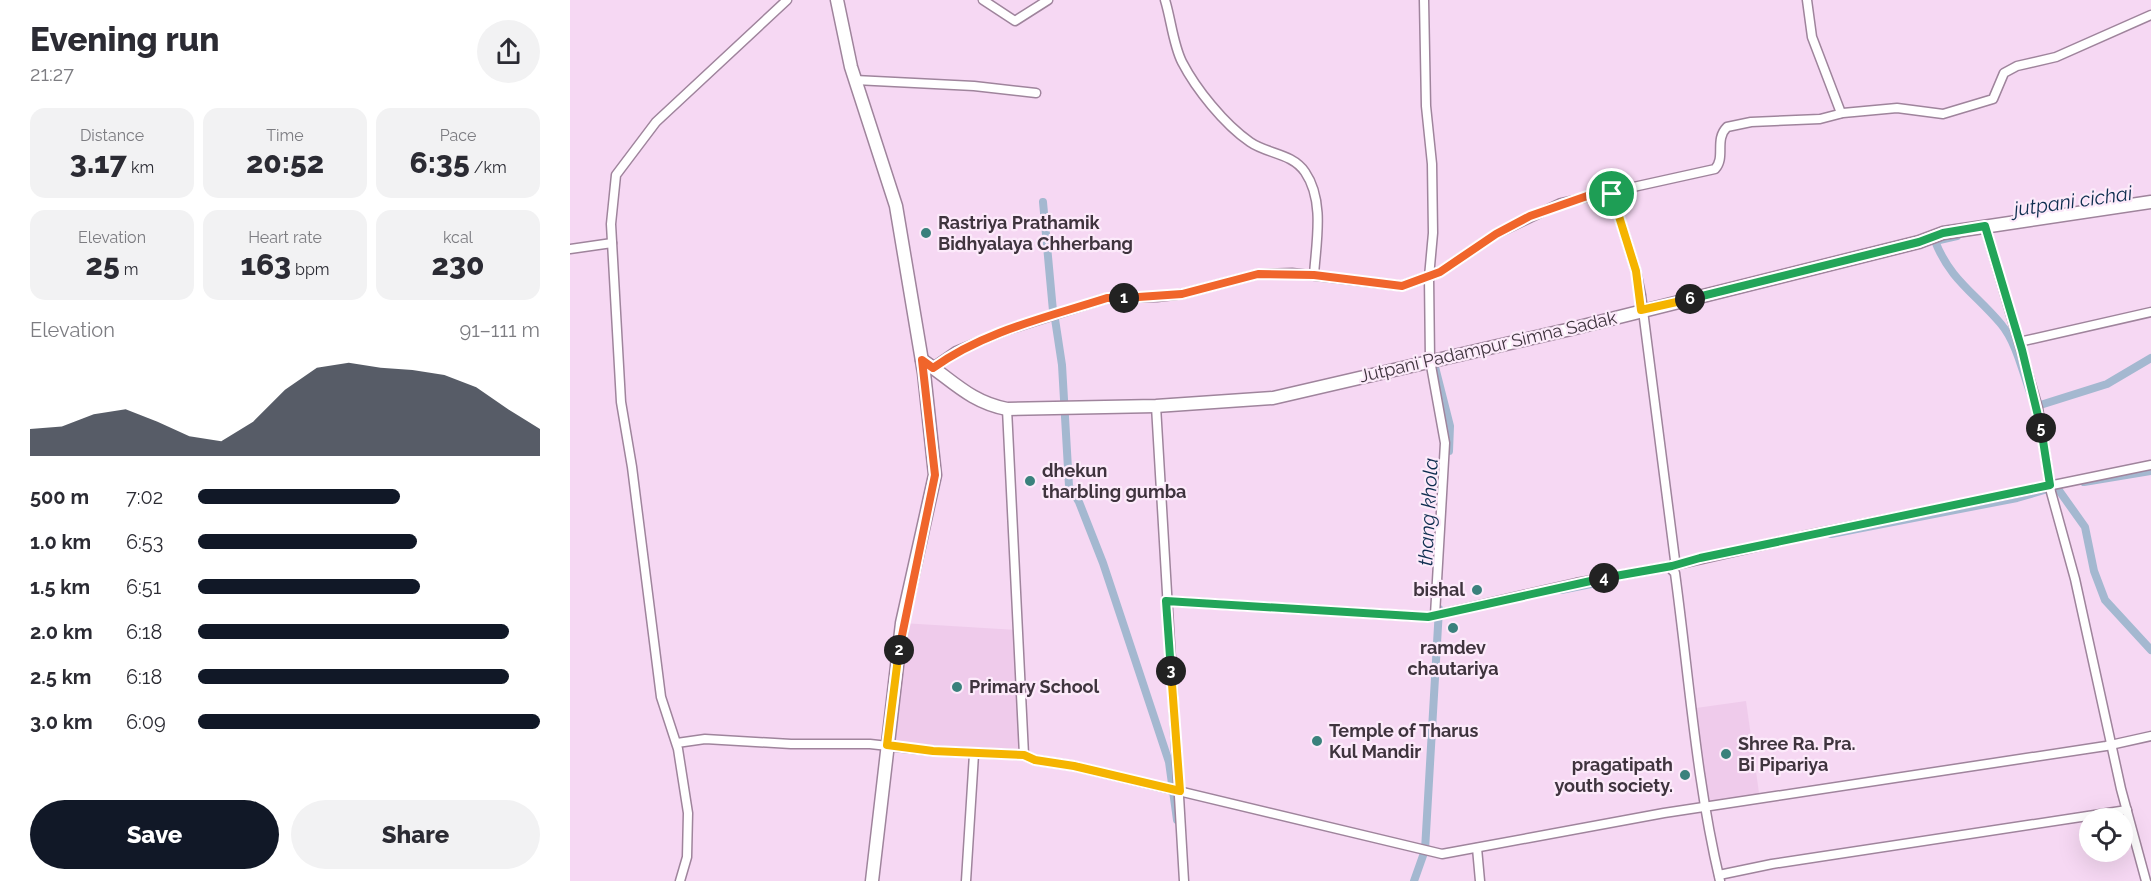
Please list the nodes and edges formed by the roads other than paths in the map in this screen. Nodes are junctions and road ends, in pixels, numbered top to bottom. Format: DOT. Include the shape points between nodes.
graph roads {
  1 [pos="787,0"];
  2 [pos="837,0"];
  3 [pos="983,0"];
  4 [pos="1048,0"];
  5 [pos="1165,0"];
  6 [pos="1424,0"];
  7 [pos="1807,0"];
  8 [pos="2151,15"];
  9 [pos="855,80"];
  10 [pos="1036,93"];
  11 [pos="1841,113"];
  12 [pos="1612,194"];
  13 [pos="2151,202"];
  14 [pos="1985,226"];
  15 [pos="612,243"];
  16 [pos="570,249"];
  17 [pos="1314,275"];
  18 [pos="1429,276"];
  19 [pos="2151,312"];
  20 [pos="1642,315"];
  21 [pos="2019,342"];
  22 [pos="922,360"];
  23 [pos="1430,360"];
  24 [pos="933,368"];
  25 [pos="1156,406"];
  26 [pos="1007,409"];
  27 [pos="2151,465"];
  28 [pos="2051,488"];
  29 [pos="1672,568"];
  30 [pos="1166,601"];
  31 [pos="1439,614"];
  32 [pos="2151,736"];
  33 [pos="677,743"];
  34 [pos="887,745"];
  35 [pos="2112,745"];
  36 [pos="974,754"];
  37 [pos="1024,755"];
  38 [pos="1175,791"];
  39 [pos="1704,808"];
  40 [pos="2127,808"];
  41 [pos="2079,817"];
  42 [pos="2133,832"];
  43 [pos="1477,848"];
  44 [pos="1719,878"];
  45 [pos="680,881"];
  46 [pos="872,881"];
  47 [pos="966,881"];
  48 [pos="1184,881"];
  49 [pos="1480,881"];
  50 [pos="2146,881"];
  1 -- 15 [label="street" via="656,122 616,175"];
  2 -- 9 [label="street"];
  3 -- 4 [label="street" via="1015,21"];
  5 -- 17 [label="street" via="1181,60 1205,98 1250,142 1294,160 1306,173 1318,218"];
  6 -- 18 [label="street" via="1426,106 1432,164"];
  7 -- 11 [label="street" via="1812,36"];
  8 -- 11 [label="street" via="2056,57 2017,66 2004,73 1993,99 1943,114 1897,108"];
  9 -- 10 [label="street"];
  9 -- 22 [label="street" via="896,206"];
  11 -- 12 [label="street" via="1820,119 1727,127 1719,141 1720,159 1715,169"];
  12 -- 18 [label="street" via="1590,195 1530,216"];
  12 -- 20 [label="street" via="1636,271"];
  13 -- 14 [label="street, Jutpani Padampur Simna Sadak"];
  14 -- 20 [label="street, Jutpani Padampur Simna Sadak" via="1943,233"];
  14 -- 21 [label="street"];
  15 -- 16 [label="street"];
  15 -- 33 [label="street" via="621,402 661,697"];
  17 -- 18 [label="street" via="1402,286"];
  17 -- 24 [label="street" via="1258,274 1182,294 1107,298 1007,330 956,351"];
  18 -- 23 [label="street"];
  19 -- 21 [label="street"];
  20 -- 23 [label="street, Jutpani Padampur Simna Sadak"];
  20 -- 29 [label="street" via="1675,560"];
  21 -- 28 [label="street" via="2038,408"];
  22 -- 24 [label="street, Jutpani Padampur Simna Sadak"];
  22 -- 34 [label="street" via="935,475 902,623"];
  23 -- 25 [label="street, Jutpani Padampur Simna Sadak" via="1273,398"];
  23 -- 31 [label="street" via="1445,443"];
  24 -- 26 [label="street, Jutpani Padampur Simna Sadak" via="985,405"];
  25 -- 26 [label="street, Jutpani Padampur Simna Sadak"];
  25 -- 30 [label="street"];
  26 -- 37 [label="street"];
  27 -- 28 [label="street"];
  28 -- 29 [label="street" via="1700,558"];
  28 -- 35 [label="street"];
  29 -- 31 [label="street" via="1576,583"];
  29 -- 39 [label="street"];
  30 -- 31 [label="street" via="1413,617"];
  30 -- 38 [label="street"];
  32 -- 35 [label="street"];
  33 -- 34 [label="street" via="705,739"];
  33 -- 45 [label="street" via="688,813 687,857"];
  34 -- 36 [label="street"];
  34 -- 46 [label="street"];
  35 -- 39 [label="street"];
  35 -- 40 [label="street"];
  36 -- 37 [label="street"];
  36 -- 47 [label="street"];
  37 -- 38 [label="street"];
  38 -- 43 [label="street" via="1442,854"];
  38 -- 48 [label="street"];
  39 -- 43 [label="street"];
  39 -- 44 [label="street"];
  41 -- 44 [label="street" via="1772,864"];
  42 -- 50 [label="street"];
  43 -- 49 [label="street"];
}
